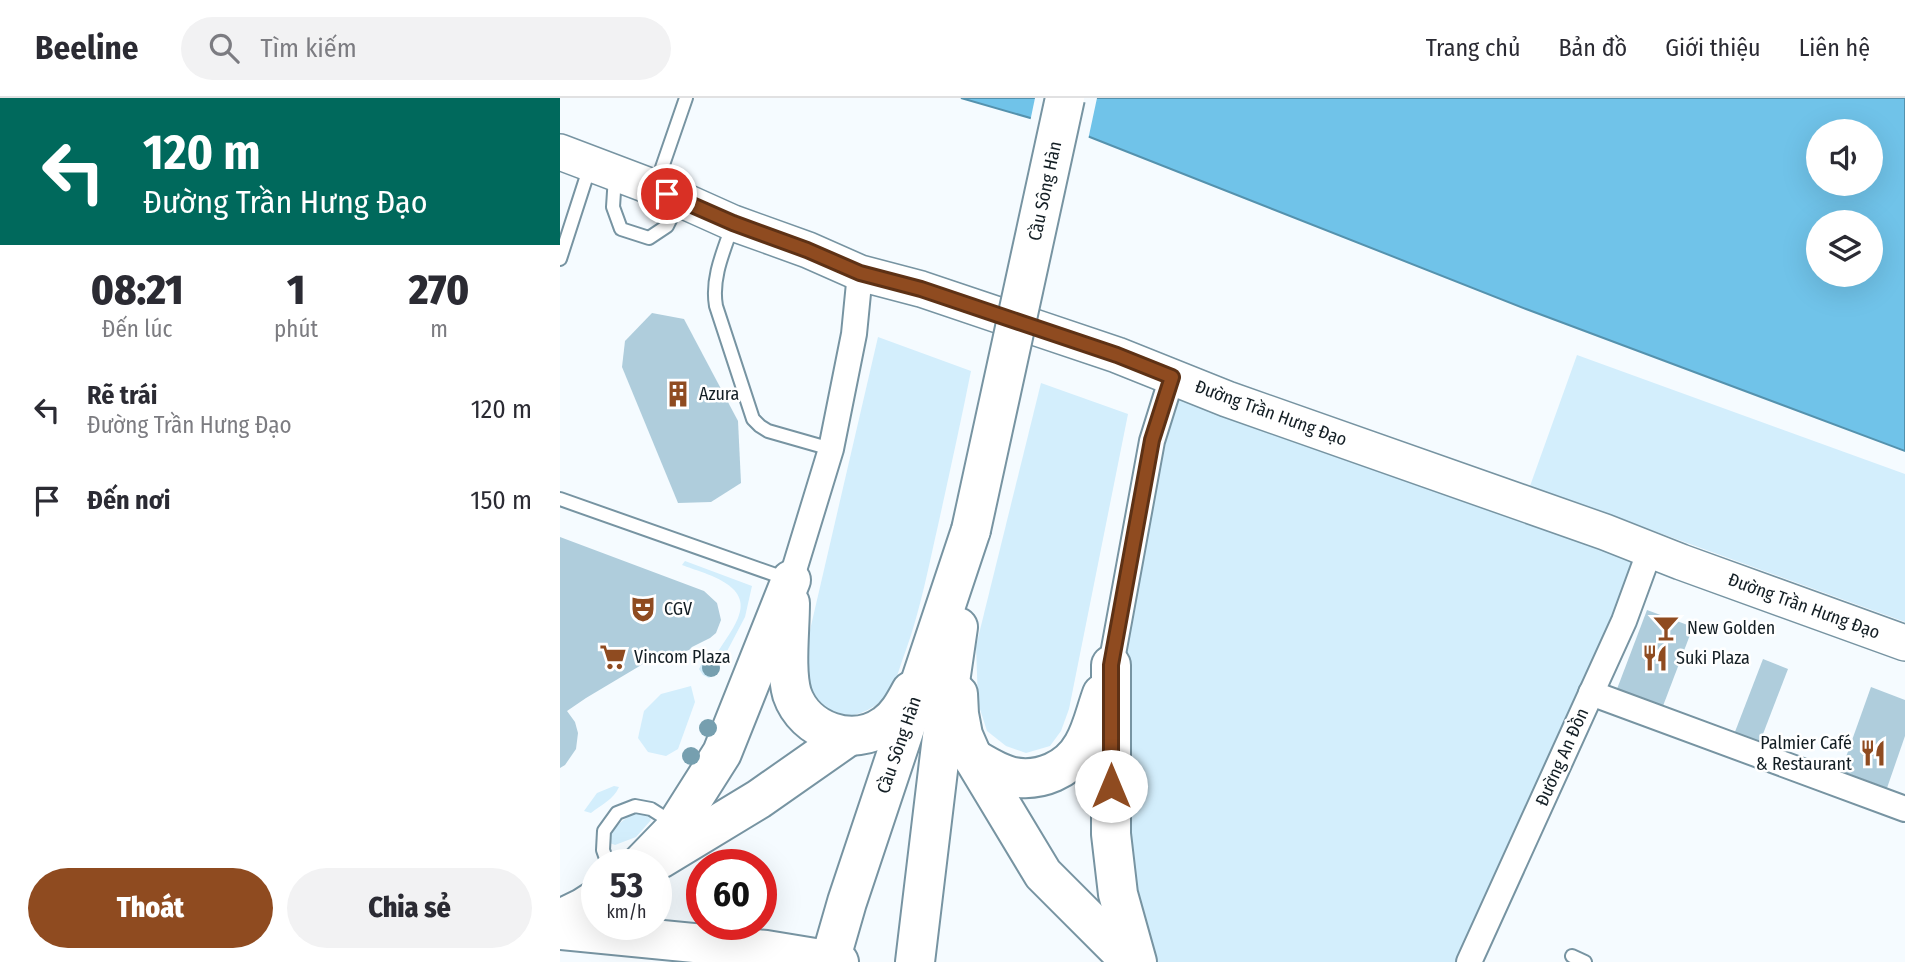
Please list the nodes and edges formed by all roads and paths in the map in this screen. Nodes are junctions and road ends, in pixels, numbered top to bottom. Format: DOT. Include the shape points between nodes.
graph roads {
  1 [pos="686,98"];
  2 [pos="1065,98"];
  3 [pos="589,162"];
  4 [pos="668,194"];
  5 [pos="733,223"];
  6 [pos="560,259"];
  7 [pos="860,273"];
  8 [pos="1172,377"];
  9 [pos="831,449"];
  10 [pos="560,499"];
  11 [pos="1650,550"];
  12 [pos="791,580"];
  13 [pos="1905,643"];
  14 [pos="942,652"];
  15 [pos="1111,665"];
  16 [pos="1591,693"];
  17 [pos="849,736"];
  18 [pos="973,758"];
  19 [pos="1905,809"];
  20 [pos="676,825"];
  21 [pos="603,849"];
  22 [pos="654,849"];
  23 [pos="672,851"];
  24 [pos="581,909"];
  25 [pos="560,919"];
  26 [pos="560,930"];
  27 [pos="1572,957"];
  28 [pos="833,962"];
  29 [pos="915,962"];
  30 [pos="1131,962"];
  31 [pos="1137,962"];
  32 [pos="1469,962"];
  33 [pos="1585,962"];
  1 -- 4 [label="lane"];
  2 -- 14 [label="main road, Cầu Sông Hàn, bridge"];
  3 -- 4 [label="main road, Đường Trần Hưng Đạo"];
  3 -- 4 [label="lane" via="621,229 649,239 667,226"];
  3 -- 6 [label="lane"];
  4 -- 5 [label="main road, Đường Trần Hưng Đạo"];
  5 -- 7 [label="main road, Đường Trần Hưng Đạo"];
  5 -- 9 [label="lane" via="713,292 753,419 768,431"];
  7 -- 8 [label="main road, Đường Trần Hưng Đạo" via="921,289"];
  7 -- 9 [label="street" via="855,334"];
  8 -- 11 [label="main road, Đường Trần Hưng Đạo"];
  8 -- 15 [label="street" via="1152,440"];
  9 -- 12 [label="street"];
  10 -- 12 [label="lane"];
  11 -- 13 [label="main road, Đường Trần Hưng Đạo"];
  11 -- 16 [label="street, Đường An Đồn"];
  12 -- 17 [label="main road" via="789,678 793,696 814,724"];
  12 -- 20 [label="main road" via="722,753"];
  14 -- 17 [label="main road" via="885,725"];
  14 -- 18 [label="main road"];
  14 -- 28 [label="main road, Cầu Sông Hàn" via="847,902"];
  14 -- 29 [label="main road, Cầu Sông Hàn" via="942,737"];
  15 -- 18 [label="main road" via="1083,746 1070,762 1032,778 1011,777"];
  15 -- 31 [label="main road" via="1111,834 1118,894"];
  16 -- 19 [label="street"];
  16 -- 32 [label="street, Đường An Đồn"];
  17 -- 23 [label="main road" via="759,799"];
  18 -- 30 [label="main road" via="1043,874"];
  20 -- 21 [label="lane" via="651,809 635,806 617,813 604,831"];
  20 -- 22 [label="main road"];
  24 -- 25 [label="main road"];
  26 -- 28 [label="main road" via="766,950"];
  27 -- 33 [label="lane"];
}
